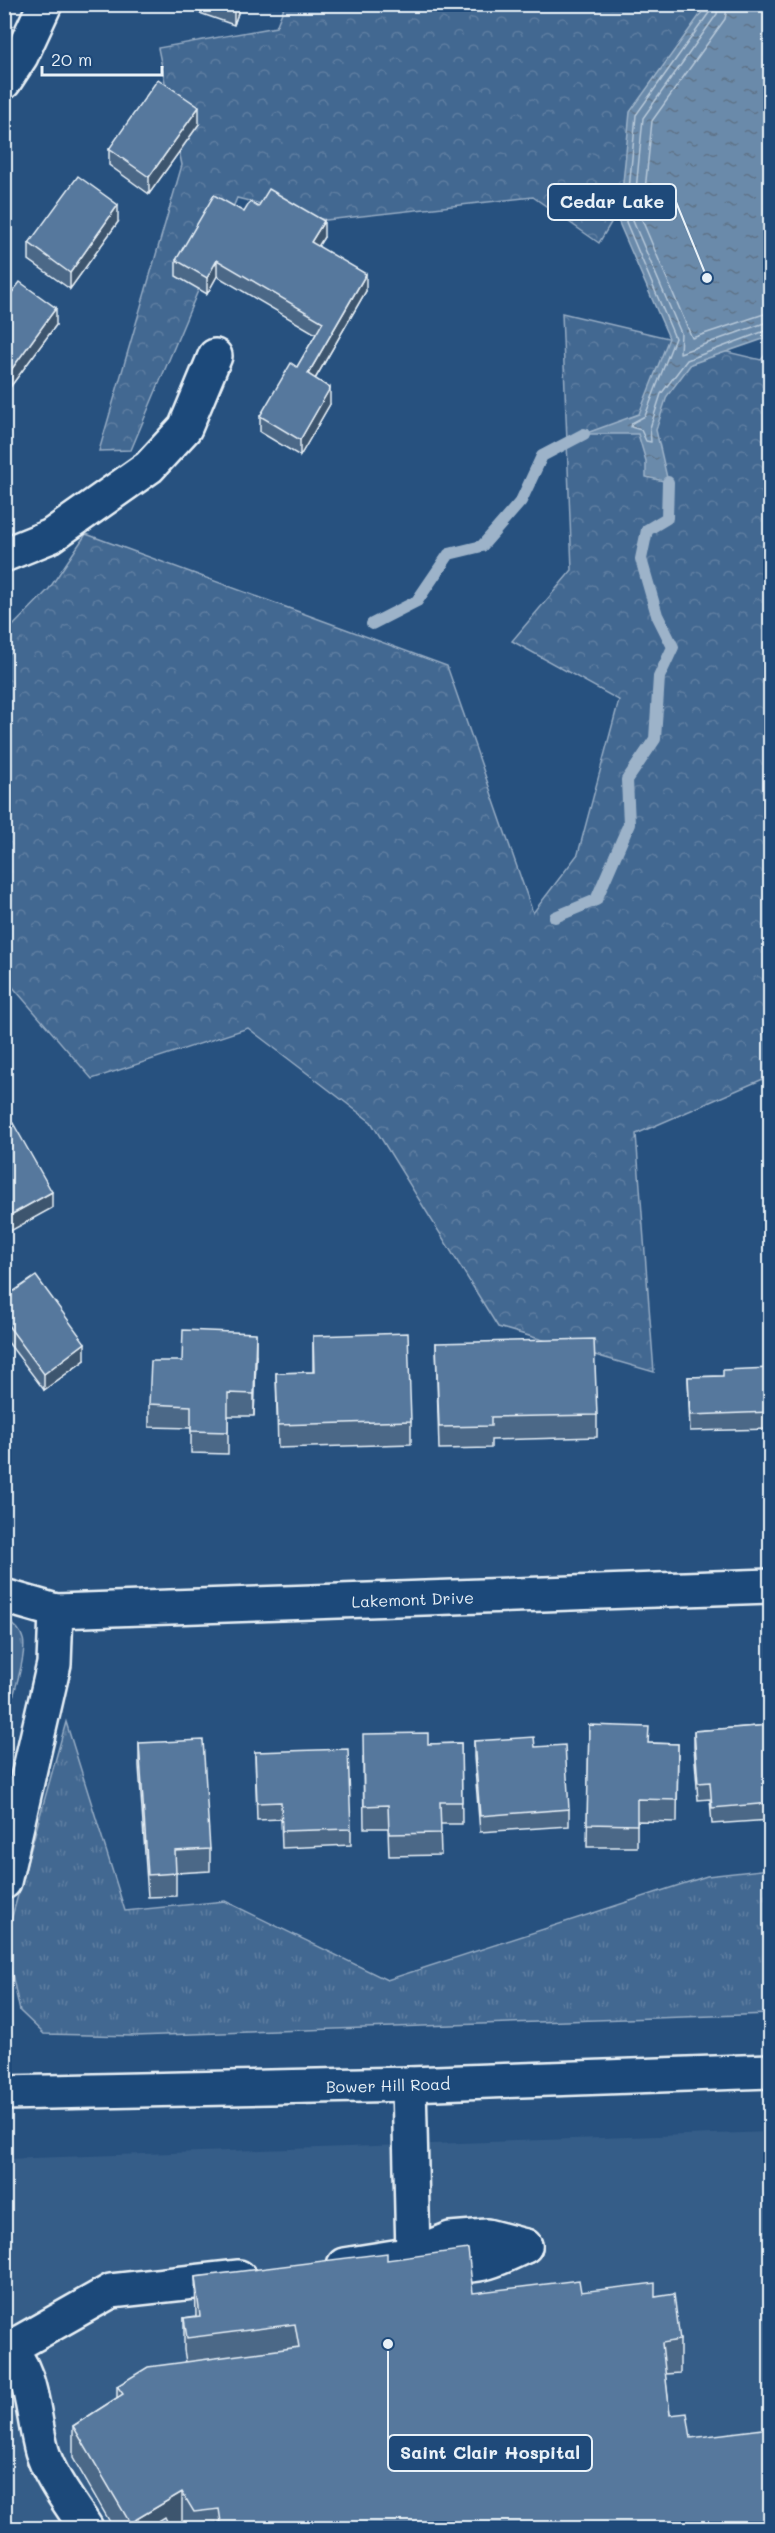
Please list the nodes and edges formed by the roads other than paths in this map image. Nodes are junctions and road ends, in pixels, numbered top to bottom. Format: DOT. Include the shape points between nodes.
graph roads {
  1 [pos="45,4"];
  2 [pos="4,82"];
  3 [pos="215,356"];
  4 [pos="4,555"];
  5 [pos="771,1586"];
  6 [pos="4,1596"];
  7 [pos="56,1611"];
  8 [pos="4,1882"];
  9 [pos="771,2071"];
  10 [pos="409,2084"];
  11 [pos="4,2093"];
  12 [pos="318,2268"];
  13 [pos="272,2273"];
  14 [pos="8,2345"];
  15 [pos="86,2529"];
  1 -- 2 [label="street"];
  3 -- 4 [label="street" via="185,428 149,467 51,536"];
  5 -- 7 [label="street, Lakemont Drive"];
  6 -- 7 [label="street, Lakemont Drive"];
  7 -- 8 [label="street" via="54,1664"];
  9 -- 10 [label="street, Bower Hill Road"];
  10 -- 11 [label="street, Bower Hill Road"];
  10 -- 12 [label="street" via="413,2254"];
  13 -- 14 [label="street" via="111,2291"];
  14 -- 15 [label="street" via="30,2384 42,2451 50,2470"];
}
